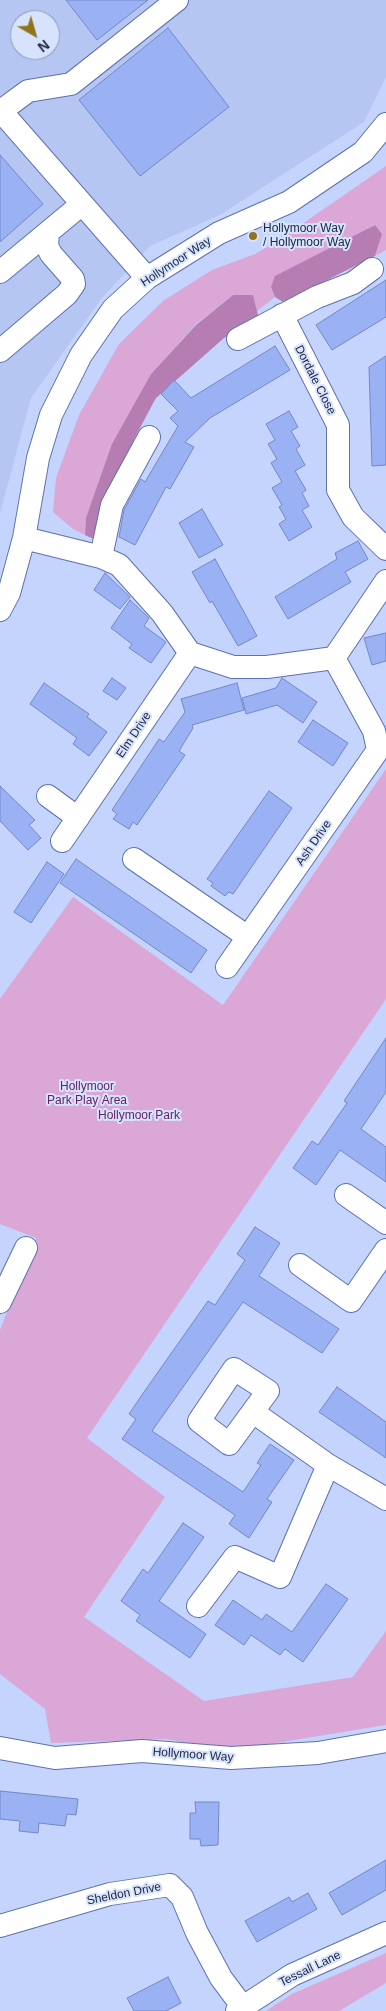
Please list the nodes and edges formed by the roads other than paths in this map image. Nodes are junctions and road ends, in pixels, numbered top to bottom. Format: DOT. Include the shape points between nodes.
graph roads {
  1 [pos="177,0"];
  2 [pos="0,111"];
  3 [pos="386,124"];
  4 [pos="82,204"];
  5 [pos="48,232"];
  6 [pos="372,269"];
  7 [pos="0,272"];
  8 [pos="147,278"];
  9 [pos="282,316"];
  10 [pos="238,339"];
  11 [pos="0,351"];
  12 [pos="149,437"];
  13 [pos="24,538"];
  14 [pos="386,549"];
  15 [pos="100,557"];
  16 [pos="386,581"];
  17 [pos="0,610"];
  18 [pos="190,653"];
  19 [pos="334,658"];
  20 [pos="382,749"];
  21 [pos="48,796"];
  22 [pos="78,818"];
  23 [pos="62,841"];
  24 [pos="134,859"];
  25 [pos="248,937"];
  26 [pos="227,967"];
  27 [pos="346,1195"];
  28 [pos="386,1223"];
  29 [pos="26,1248"];
  30 [pos="382,1263"];
  31 [pos="300,1265"];
  32 [pos="0,1302"];
  33 [pos="247,1420"];
  34 [pos="328,1465"];
  35 [pos="386,1499"];
  36 [pos="198,1606"];
  37 [pos="386,1741"];
  38 [pos="0,1748"];
  39 [pos="0,1926"];
  40 [pos="386,1933"];
  41 [pos="239,2009"];
  1 -- 2 [label="street" via="71,84 28,91"];
  2 -- 4 [label="street"];
  3 -- 8 [label="street, Hollymoor Way" via="363,152 290,202 219,233"];
  4 -- 5 [label="street"];
  4 -- 8 [label="street"];
  5 -- 7 [label="street"];
  5 -- 11 [label="street" via="47,246 74,284 67,294"];
  6 -- 9 [label="street" via="353,284"];
  8 -- 13 [label="street, Hollymoor Way" via="112,310 86,347 51,415 38,458"];
  9 -- 10 [label="street"];
  9 -- 14 [label="street, Dordale Close" via="338,425 338,490 353,517"];
  12 -- 15 [label="street" via="112,505"];
  13 -- 15 [label="street"];
  13 -- 17 [label="street, Hollymoor Way" via="9,593"];
  15 -- 18 [label="street" via="119,564 129,574"];
  16 -- 19 [label="street"];
  18 -- 19 [label="street" via="233,667 267,667"];
  18 -- 22 [label="street, Elm Drive"];
  19 -- 20 [label="street, Ash Drive"];
  20 -- 25 [label="street, Ash Drive"];
  21 -- 22 [label="street"];
  22 -- 23 [label="street, Elm Drive"];
  24 -- 25 [label="street"];
  25 -- 26 [label="street, Ash Drive"];
  27 -- 28 [label="street"];
  29 -- 32 [label="street"];
  30 -- 31 [label="street" via="351,1301"];
  33 -- 33 [label="street" via="268,1391 234,1370 199,1421 229,1444"];
  33 -- 34 [label="street"];
  34 -- 35 [label="street"];
  34 -- 36 [label="street" via="280,1577 235,1557"];
  37 -- 38 [label="street, Hollymoor Way" via="318,1753 231,1758 142,1752 55,1758"];
  39 -- 41 [label="street, Sheldon Drive" via="110,1894 170,1885 182,1897 197,1934"];
  40 -- 41 [label="street, Tessall Lane" via="292,1976"];
}
